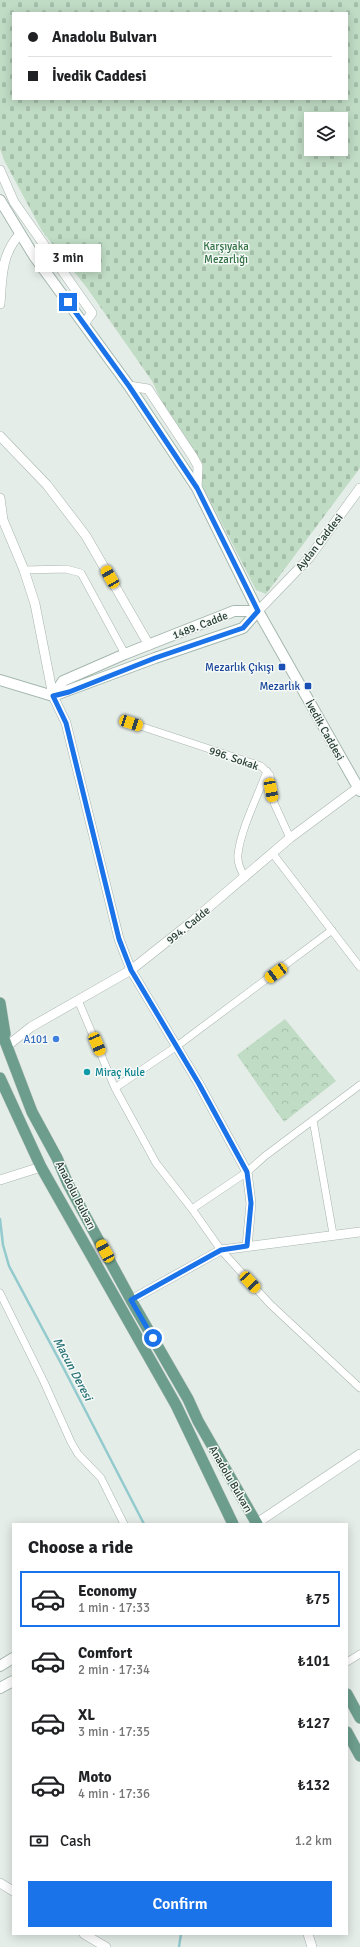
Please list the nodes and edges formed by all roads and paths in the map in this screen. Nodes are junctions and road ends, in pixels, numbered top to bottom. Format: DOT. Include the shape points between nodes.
graph roads {
  1 [pos="0,170"];
  2 [pos="0,200"];
  3 [pos="20,234"];
  4 [pos="45,248"];
  5 [pos="34,256"];
  6 [pos="0,304"];
  7 [pos="84,324"];
  8 [pos="129,386"];
  9 [pos="2,443"];
  10 [pos="197,488"];
  11 [pos="360,488"];
  12 [pos="0,498"];
  13 [pos="24,570"];
  14 [pos="258,611"];
  15 [pos="149,644"];
  16 [pos="125,654"];
  17 [pos="155,658"];
  18 [pos="0,680"];
  19 [pos="53,696"];
  20 [pos="131,723"];
  21 [pos="267,771"];
  22 [pos="359,788"];
  23 [pos="290,838"];
  24 [pos="272,854"];
  25 [pos="244,878"];
  26 [pos="332,930"];
  27 [pos="360,967"];
  28 [pos="131,970"];
  29 [pos="78,1000"];
  30 [pos="0,1003"];
  31 [pos="0,1028"];
  32 [pos="7,1046"];
  33 [pos="177,1046"];
  34 [pos="0,1078"];
  35 [pos="360,1085"];
  36 [pos="115,1088"];
  37 [pos="313,1120"];
  38 [pos="41,1167"];
  39 [pos="247,1172"];
  40 [pos="1,1179"];
  41 [pos="192,1209"];
  42 [pos="360,1232"];
  43 [pos="333,1234"];
  44 [pos="247,1246"];
  45 [pos="221,1250"];
  46 [pos="0,1293"];
  47 [pos="131,1300"];
  48 [pos="360,1388"];
  49 [pos="360,1454"];
  50 [pos="124,1523"];
  51 [pos="233,1523"];
  52 [pos="256,1523"];
  53 [pos="258,1523"];
  54 [pos="360,1654"];
  55 [pos="12,1659"];
  56 [pos="348,1661"];
  57 [pos="0,1666"];
  58 [pos="12,1681"];
  59 [pos="0,1688"];
  60 [pos="348,1696"];
  61 [pos="360,1718"];
  62 [pos="348,1734"];
  63 [pos="360,1756"];
  64 [pos="0,1883"];
  65 [pos="12,1890"];
  66 [pos="86,1935"];
  67 [pos="308,1935"];
  68 [pos="106,1947"];
  69 [pos="312,1947"];
  1 -- 4 [label="street" via="14,202"];
  2 -- 3 [label="main road, İvedik Caddesi"];
  3 -- 5 [label="main road, İvedik Caddesi"];
  3 -- 6 [label="street" via="10,246 4,261"];
  4 -- 5 [label="street"];
  4 -- 7 [label="street" via="92,313"];
  5 -- 7 [label="main road, İvedik Caddesi"];
  7 -- 8 [label="main road, İvedik Caddesi"];
  8 -- 10 [label="main road, İvedik Caddesi"];
  8 -- 10 [label="street" via="148,389 198,466"];
  9 -- 15 [label="street" via="47,485 86,536"];
  10 -- 14 [label="main road, İvedik Caddesi"];
  11 -- 14 [label="street, Aydan Caddesi" via="309,558"];
  12 -- 13 [label="street" via="3,520"];
  13 -- 16 [label="street" via="66,569 81,573"];
  13 -- 19 [label="street" via="35,604"];
  14 -- 15 [label="main road, 1489. Cadde" via="234,611"];
  14 -- 17 [label="main road, 1489. Cadde" via="243,628"];
  14 -- 22 [label="main road, İvedik Caddesi"];
  15 -- 16 [label="main road, 1489. Cadde"];
  15 -- 17 [label="main road"];
  16 -- 19 [label="main road, 1489. Cadde" via="63,681"];
  17 -- 19 [label="main road, 1489. Cadde"];
  18 -- 19 [label="main road"];
  19 -- 28 [label="street" via="66,723 119,939"];
  20 -- 21 [label="street, 996. Sokak" via="261,766"];
  21 -- 23 [label="street, 996. Sokak" via="274,803"];
  21 -- 25 [label="street" via="238,854 238,863"];
  22 -- 23 [label="street, 994. Cadde"];
  23 -- 24 [label="street, 994. Cadde"];
  24 -- 25 [label="street, 994. Cadde"];
  24 -- 26 [label="street"];
  25 -- 28 [label="street, 994. Cadde"];
  26 -- 27 [label="street"];
  26 -- 33 [label="street"];
  28 -- 29 [label="street, 994. Cadde"];
  28 -- 33 [label="street"];
  29 -- 32 [label="street, 994. Cadde" via="30,1027"];
  29 -- 36 [label="street"];
  30 -- 32 [label="main road"];
  31 -- 32 [label="main road, Anadolu Bulvarı"];
  32 -- 47 [label="main road, Anadolu Bulvarı" via="32,1112"];
  33 -- 36 [label="street"];
  33 -- 39 [label="street"];
  34 -- 38 [label="main road, Anadolu Bulvarı"];
  35 -- 37 [label="street"];
  36 -- 41 [label="street" via="156,1163"];
  37 -- 39 [label="street"];
  37 -- 43 [label="street"];
  38 -- 40 [label="street"];
  38 -- 51 [label="main road, Anadolu Bulvarı" via="176,1405"];
  39 -- 41 [label="street"];
  39 -- 44 [label="street" via="251,1203"];
  41 -- 45 [label="street"];
  42 -- 43 [label="street"];
  43 -- 44 [label="street"];
  44 -- 45 [label="street"];
  45 -- 47 [label="street"];
  45 -- 48 [label="street" via="270,1304"];
  46 -- 50 [label="street" via="71,1442 78,1454 101,1478"];
  47 -- 52 [label="main road, Anadolu Bulvarı"];
  49 -- 53 [label="street"];
  54 -- 56 [label="street"];
  55 -- 57 [label="main road"];
  58 -- 59 [label="main road"];
  60 -- 61 [label="main road"];
  62 -- 63 [label="main road"];
  64 -- 65 [label="street"];
  66 -- 68 [label="street"];
  67 -- 69 [label="street"];
}
